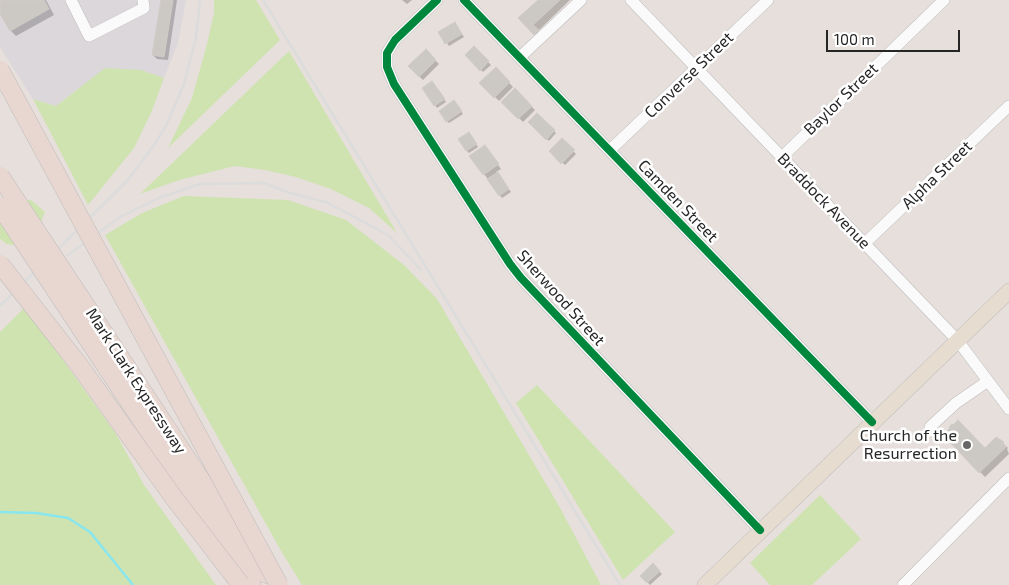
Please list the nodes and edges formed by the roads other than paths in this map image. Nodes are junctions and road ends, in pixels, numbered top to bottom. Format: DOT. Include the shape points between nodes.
graph roads {
  1 [pos="71,0"];
  2 [pos="143,0"];
  3 [pos="437,0"];
  4 [pos="464,0"];
  5 [pos="581,0"];
  6 [pos="631,0"];
  7 [pos="768,0"];
  8 [pos="944,0"];
  9 [pos="520,57"];
  10 [pos="697,69"];
  11 [pos="0,70"];
  12 [pos="1009,106"];
  13 [pos="610,150"];
  14 [pos="782,157"];
  15 [pos="0,176"];
  16 [pos="0,206"];
  17 [pos="864,244"];
  18 [pos="0,264"];
  19 [pos="1009,291"];
  20 [pos="958,341"];
  21 [pos="988,381"];
  22 [pos="1009,409"];
  23 [pos="872,422"];
  24 [pos="930,427"];
  25 [pos="1009,478"];
  26 [pos="760,530"];
  27 [pos="241,585"];
  28 [pos="252,585"];
  29 [pos="274,585"];
  30 [pos="279,585"];
  31 [pos="705,585"];
  32 [pos="903,585"];
  1 -- 2 [label="street" via="89,36 144,8"];
  3 -- 26 [label="street, Sherwood Street" via="395,40 387,53 387,67 394,84 516,271"];
  4 -- 9 [label="street, Camden Street"];
  5 -- 9 [label="street"];
  6 -- 10 [label="street, Braddock Avenue"];
  7 -- 10 [label="street, Converse Street"];
  8 -- 14 [label="street, Baylor Street"];
  9 -- 13 [label="street, Camden Street"];
  10 -- 13 [label="street, Converse Street"];
  10 -- 14 [label="street, Braddock Avenue"];
  11 -- 30 [label="highway, bridge"];
  12 -- 17 [label="street, Alpha Street"];
  13 -- 23 [label="street, Camden Street"];
  14 -- 17 [label="street, Braddock Avenue"];
  15 -- 29 [label="highway, Mark Clark Expressway, bridge"];
  16 -- 28 [label="highway, Mark Clark Expressway, bridge"];
  17 -- 20 [label="street, Braddock Avenue"];
  18 -- 27 [label="highway, bridge" via="79,365"];
  19 -- 20 [label="main road"];
  20 -- 21 [label="street, Braddock Avenue"];
  20 -- 23 [label="main road"];
  21 -- 22 [label="street, Braddock Avenue"];
  21 -- 24 [label="street" via="956,403"];
  23 -- 26 [label="main road"];
  25 -- 32 [label="street"];
  26 -- 31 [label="main road"];
}
